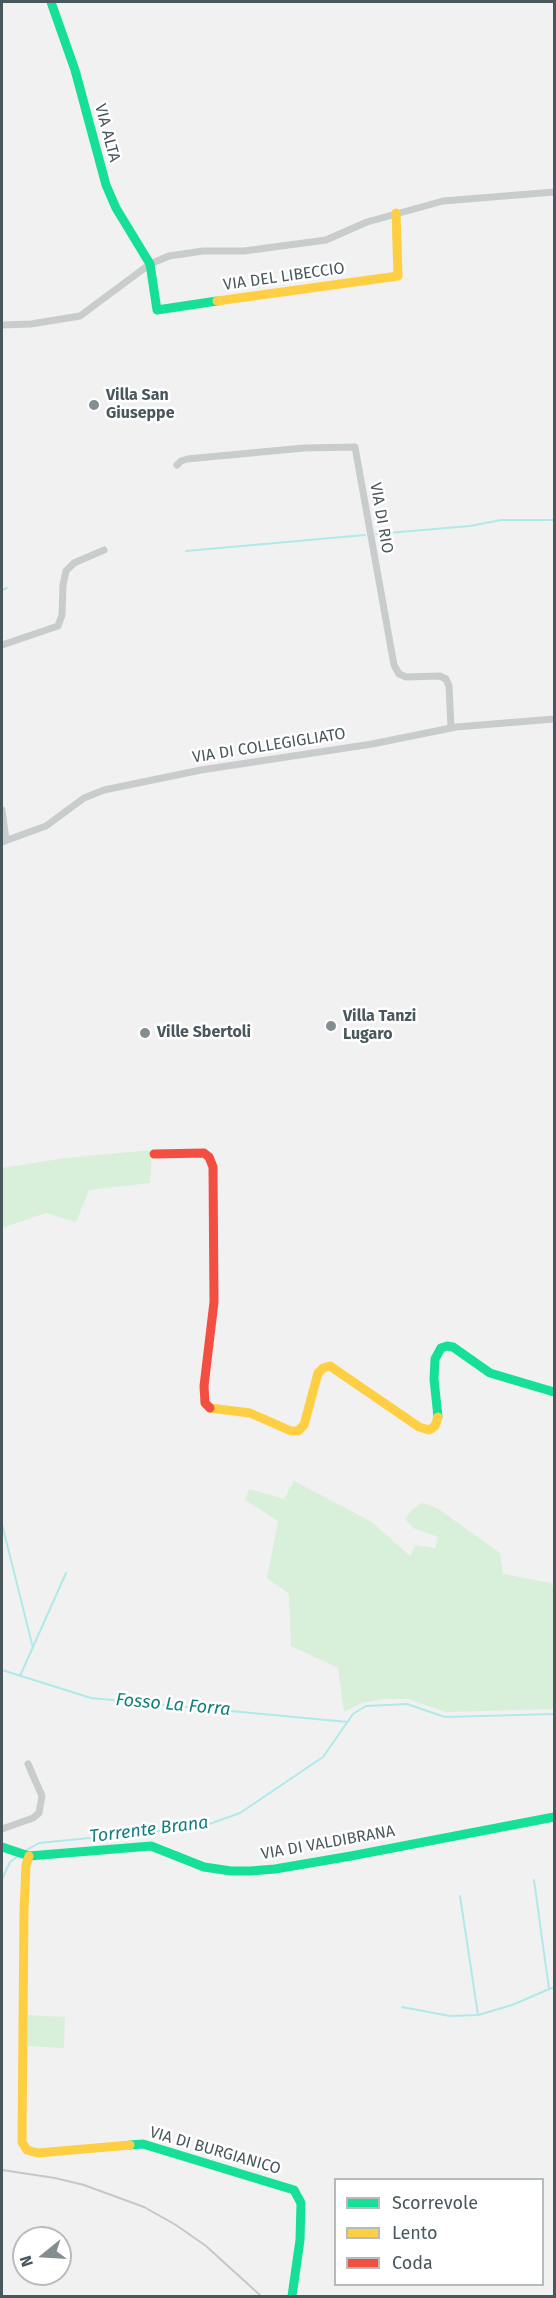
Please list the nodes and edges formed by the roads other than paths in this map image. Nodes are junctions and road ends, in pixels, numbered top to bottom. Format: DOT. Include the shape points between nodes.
graph roads {
  1 [pos="51,2"];
  2 [pos="555,192"];
  3 [pos="396,213"];
  4 [pos="150,264"];
  5 [pos="2,326"];
  6 [pos="177,465"];
  7 [pos="104,550"];
  8 [pos="2,645"];
  9 [pos="555,719"];
  10 [pos="452,728"];
  11 [pos="2,810"];
  12 [pos="4,841"];
  13 [pos="154,1154"];
  14 [pos="555,1392"];
  15 [pos="28,1764"];
  16 [pos="555,1817"];
  17 [pos="2,1829"];
  18 [pos="2,1846"];
  19 [pos="27,1855"];
  20 [pos="292,2296"];
  1 -- 4 [label="street, VIA ALTA" via="75,70 106,185"];
  2 -- 3 [label="street" via="453,199"];
  3 -- 4 [label="street" via="326,240 244,251 193,252"];
  3 -- 4 [label="street, VIA DEL LIBECCIO" via="398,276 157,309"];
  4 -- 5 [label="street" via="80,316"];
  6 -- 10 [label="street, VIA DI RIO" via="187,459 356,447 394,665 406,677 440,676 446,680"];
  7 -- 8 [label="street" via="66,571 58,626"];
  9 -- 10 [label="street, VIA DI COLLEGIGLIATO"];
  10 -- 12 [label="street, VIA DI COLLEGIGLIATO" via="104,790 84,798 51,824"];
  11 -- 12 [label="street"];
  13 -- 14 [label="street" via="204,1153 213,1167 214,1302 204,1386 205,1403 210,1408 255,1415 296,1431 302,1428 317,1375 328,1366 427,1430 434,1427 438,1416 434,1364 445,1346 453,1347 490,1373"];
  15 -- 17 [label="street" via="42,1796 39,1813"];
  16 -- 19 [label="street, VIA DI VALDIBRANA" via="267,1870 204,1867 151,1846"];
  18 -- 19 [label="street, VIA DI VALDIBRANA"];
  19 -- 20 [label="street, VIA DI BURGIANICO" via="22,2142 27,2150 38,2153 143,2144 294,2190 301,2203"];
}
